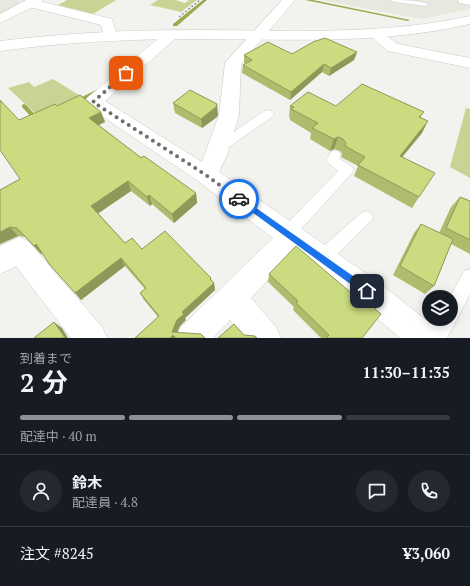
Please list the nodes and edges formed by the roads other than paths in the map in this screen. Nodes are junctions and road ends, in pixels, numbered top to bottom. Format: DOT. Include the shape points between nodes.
graph roads {
  1 [pos="289,0"];
  2 [pos="394,0"];
  3 [pos="464,0"];
  4 [pos="31,1"];
  5 [pos="470,1"];
  6 [pos="425,4"];
  7 [pos="0,19"];
  8 [pos="470,20"];
  9 [pos="171,35"];
  10 [pos="259,35"];
  11 [pos="376,35"];
  12 [pos="110,36"];
  13 [pos="0,46"];
  14 [pos="470,63"];
  15 [pos="268,114"];
  16 [pos="219,148"];
  17 [pos="335,155"];
  18 [pos="206,175"];
  19 [pos="366,217"];
  20 [pos="290,235"];
  21 [pos="322,258"];
  22 [pos="0,261"];
  23 [pos="470,276"];
  24 [pos="232,298"];
  25 [pos="458,299"];
  26 [pos="443,326"];
  27 [pos="91,338"];
  28 [pos="192,338"];
  29 [pos="265,338"];
  30 [pos="424,338"];
  31 [pos="437,338"];
  1 -- 10 [label="street"];
  2 -- 6 [label="lane"];
  3 -- 5 [label="street"];
  4 -- 7 [label="street"];
  4 -- 12 [label="street" via="107,22"];
  8 -- 11 [label="street" via="414,31"];
  9 -- 10 [label="street"];
  9 -- 12 [label="street"];
  9 -- 18 [label="street" via="93,102"];
  10 -- 11 [label="street"];
  10 -- 16 [label="street" via="233,63 229,115"];
  11 -- 14 [label="street" via="393,48"];
  12 -- 13 [label="street"];
  15 -- 16 [label="lane"];
  16 -- 18 [label="street"];
  17 -- 20 [label="lane" via="332,160 347,170"];
  18 -- 20 [label="street"];
  19 -- 21 [label="lane"];
  20 -- 21 [label="street"];
  20 -- 24 [label="street"];
  21 -- 30 [label="street"];
  22 -- 27 [label="street" via="19,249"];
  23 -- 25 [label="lane"];
  24 -- 28 [label="street"];
  24 -- 29 [label="street"];
  26 -- 31 [label="lane"];
}
